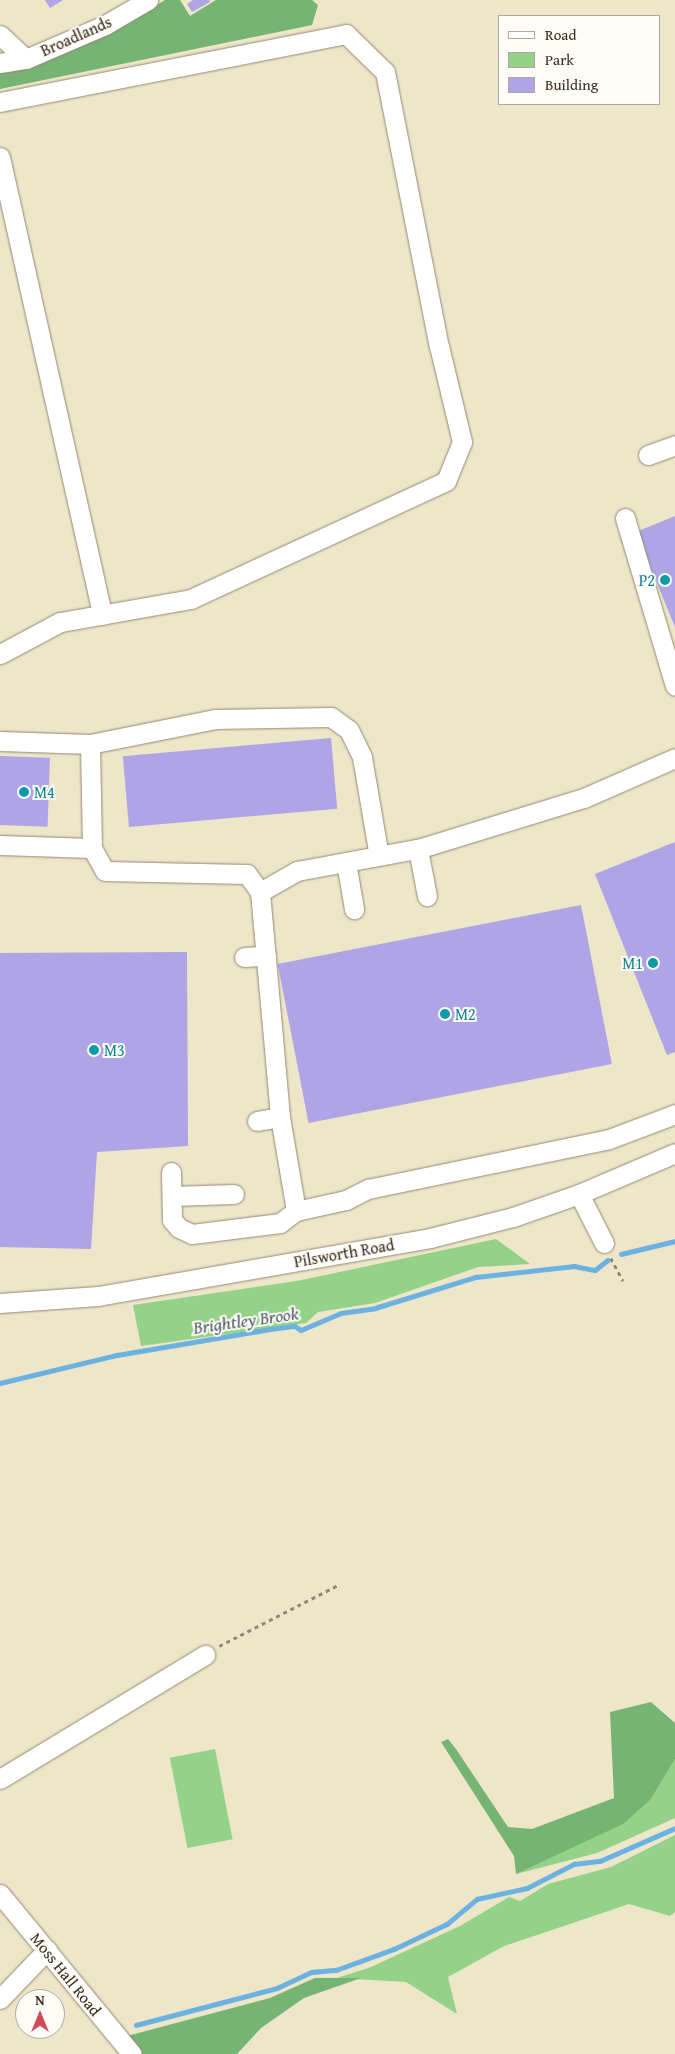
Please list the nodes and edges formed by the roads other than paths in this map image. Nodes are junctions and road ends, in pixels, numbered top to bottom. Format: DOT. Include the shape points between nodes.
graph roads {
  1 [pos="148,0"];
  2 [pos="0,35"];
  3 [pos="26,58"];
  4 [pos="0,63"];
  5 [pos="0,102"];
  6 [pos="0,157"];
  7 [pos="675,445"];
  8 [pos="648,455"];
  9 [pos="625,518"];
  10 [pos="102,615"];
  11 [pos="0,654"];
  12 [pos="675,686"];
  13 [pos="0,742"];
  14 [pos="90,744"];
  15 [pos="675,758"];
  16 [pos="0,845"];
  17 [pos="92,848"];
  18 [pos="418,849"];
  19 [pos="379,856"];
  20 [pos="346,862"];
  21 [pos="260,892"];
  22 [pos="428,896"];
  23 [pos="354,909"];
  24 [pos="266,956"];
  25 [pos="244,957"];
  26 [pos="675,1114"];
  27 [pos="280,1117"];
  28 [pos="257,1120"];
  29 [pos="675,1153"];
  30 [pos="171,1172"];
  31 [pos="234,1194"];
  32 [pos="579,1194"];
  33 [pos="172,1196"];
  34 [pos="296,1210"];
  35 [pos="604,1243"];
  36 [pos="0,1303"];
  37 [pos="205,1654"];
  38 [pos="0,1779"];
  39 [pos="0,1894"];
  40 [pos="47,1950"];
  41 [pos="0,1999"];
  42 [pos="132,2054"];
  1 -- 3 [label="street, Broadlands" via="105,25"];
  2 -- 3 [label="street"];
  3 -- 4 [label="street, Broadlands"];
  5 -- 10 [label="street" via="346,34 384,72 438,346 462,442 446,481 191,599"];
  6 -- 10 [label="street"];
  7 -- 8 [label="street"];
  9 -- 12 [label="street"];
  10 -- 11 [label="street" via="60,622"];
  13 -- 14 [label="street"];
  14 -- 17 [label="street"];
  14 -- 19 [label="street" via="215,719 331,717 349,730 362,757"];
  15 -- 18 [label="street" via="584,798"];
  16 -- 17 [label="street"];
  17 -- 21 [label="street" via="105,871 247,874"];
  18 -- 19 [label="street"];
  18 -- 22 [label="street"];
  19 -- 20 [label="street"];
  20 -- 21 [label="street" via="297,871"];
  20 -- 23 [label="street"];
  21 -- 24 [label="street"];
  24 -- 25 [label="street"];
  24 -- 27 [label="street"];
  26 -- 34 [label="street" via="609,1139 368,1189 346,1200"];
  27 -- 28 [label="street"];
  27 -- 34 [label="street"];
  29 -- 32 [label="street, Pilsworth Road"];
  30 -- 33 [label="street"];
  31 -- 33 [label="street"];
  32 -- 35 [label="street"];
  32 -- 36 [label="street, Pilsworth Road" via="513,1217 430,1238 117,1293"];
  33 -- 34 [label="street" via="172,1220 179,1228 192,1234 280,1223"];
  37 -- 38 [label="street"];
  39 -- 40 [label="street, Moss Hall Road"];
  40 -- 41 [label="street"];
  40 -- 42 [label="street, Moss Hall Road"];
}
